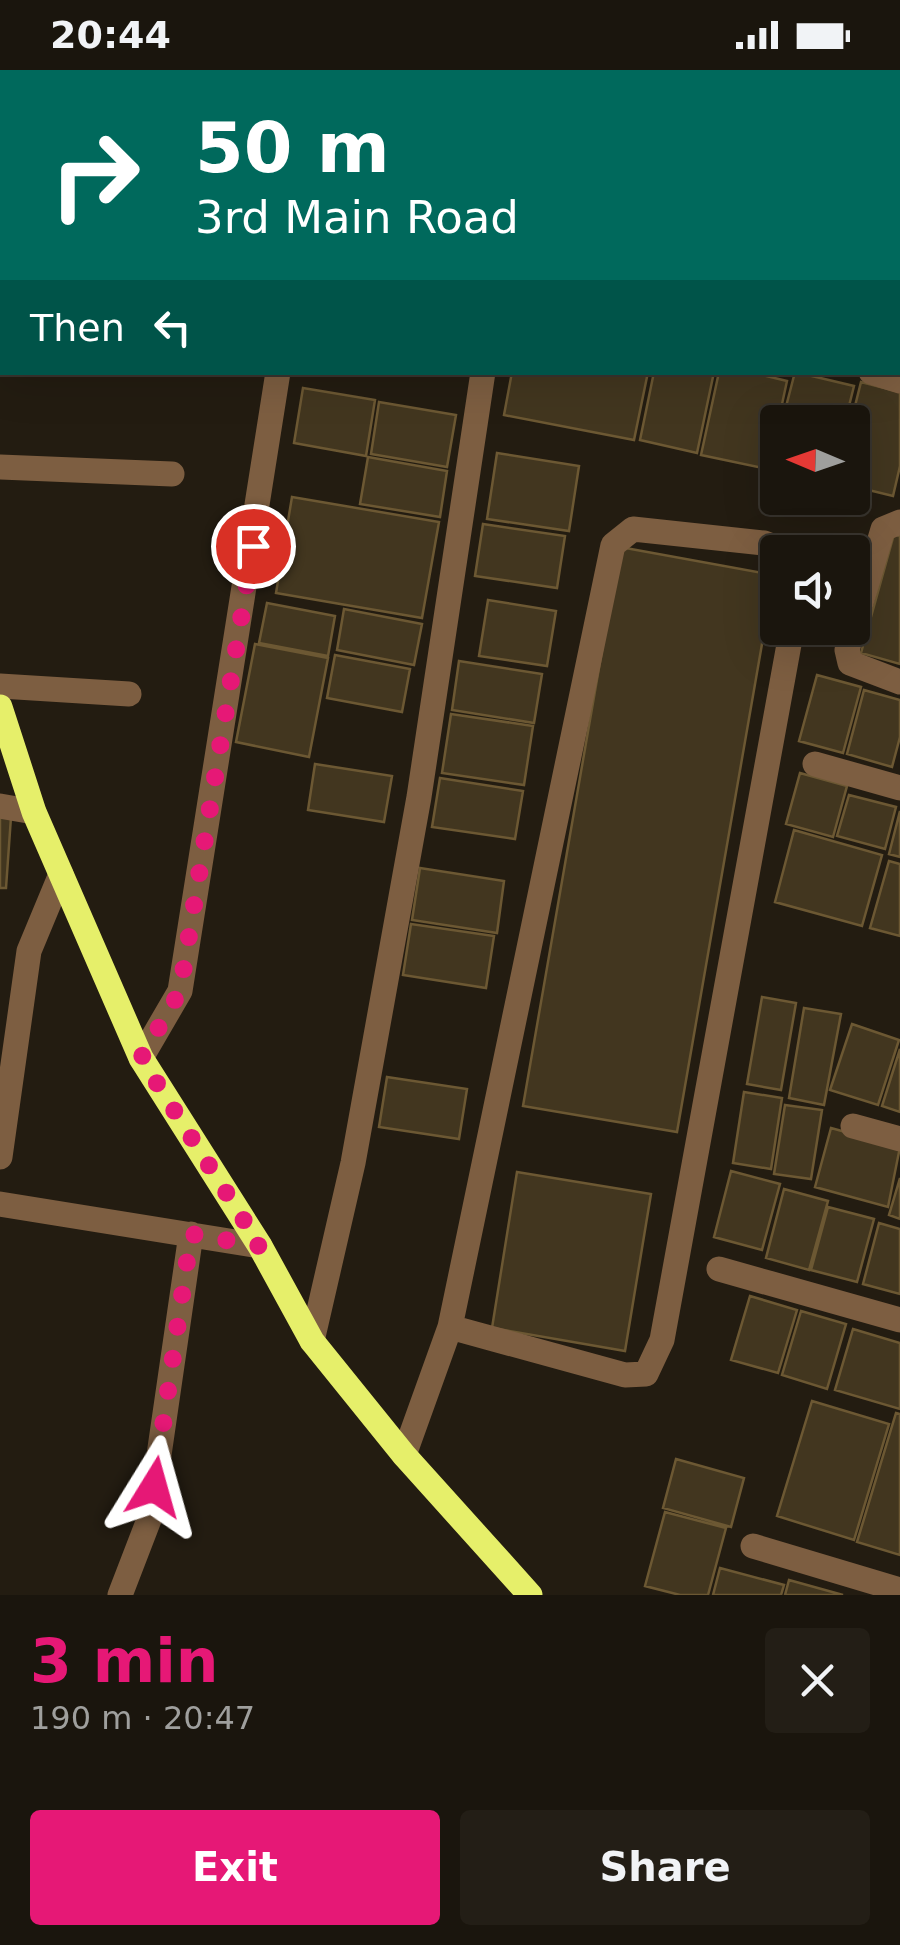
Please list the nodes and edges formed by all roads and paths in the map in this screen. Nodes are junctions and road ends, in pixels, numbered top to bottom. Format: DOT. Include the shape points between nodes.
graph roads {
  1 [pos="278,375"];
  2 [pos="484,375"];
  3 [pos="0,467"];
  4 [pos="172,474"];
  5 [pos="900,522"];
  6 [pos="760,543"];
  7 [pos="789,645"];
  8 [pos="900,682"];
  9 [pos="0,686"];
  10 [pos="129,694"];
  11 [pos="0,707"];
  12 [pos="815,764"];
  13 [pos="900,788"];
  14 [pos="0,806"];
  15 [pos="34,812"];
  16 [pos="61,874"];
  17 [pos="141,1058"];
  18 [pos="853,1126"];
  19 [pos="900,1139"];
  20 [pos="0,1157"];
  21 [pos="0,1204"];
  22 [pos="191,1234"];
  23 [pos="260,1246"];
  24 [pos="719,1269"];
  25 [pos="900,1320"];
  26 [pos="450,1327"];
  27 [pos="312,1341"];
  28 [pos="404,1455"];
  29 [pos="753,1546"];
  30 [pos="900,1590"];
  31 [pos="120,1595"];
  32 [pos="530,1595"];
  1 -- 17 [label="street" via="180,991"];
  2 -- 27 [label="street" via="419,797 353,1163"];
  3 -- 4 [label="street"];
  5 -- 8 [label="street" via="883,529 847,650 850,663"];
  6 -- 26 [label="street" via="632,529 614,545"];
  7 -- 26 [label="street" via="662,1340 646,1374 624,1375"];
  9 -- 10 [label="street"];
  11 -- 15 [label="main road"];
  12 -- 13 [label="street"];
  14 -- 15 [label="street"];
  15 -- 16 [label="main road"];
  16 -- 17 [label="main road"];
  16 -- 20 [label="street" via="29,951"];
  17 -- 23 [label="main road"];
  18 -- 19 [label="street"];
  21 -- 22 [label="street"];
  22 -- 23 [label="street"];
  22 -- 31 [label="street" via="150,1518"];
  23 -- 27 [label="main road"];
  24 -- 25 [label="street"];
  26 -- 28 [label="street"];
  27 -- 28 [label="main road"];
  28 -- 32 [label="main road"];
  29 -- 30 [label="street"];
}
